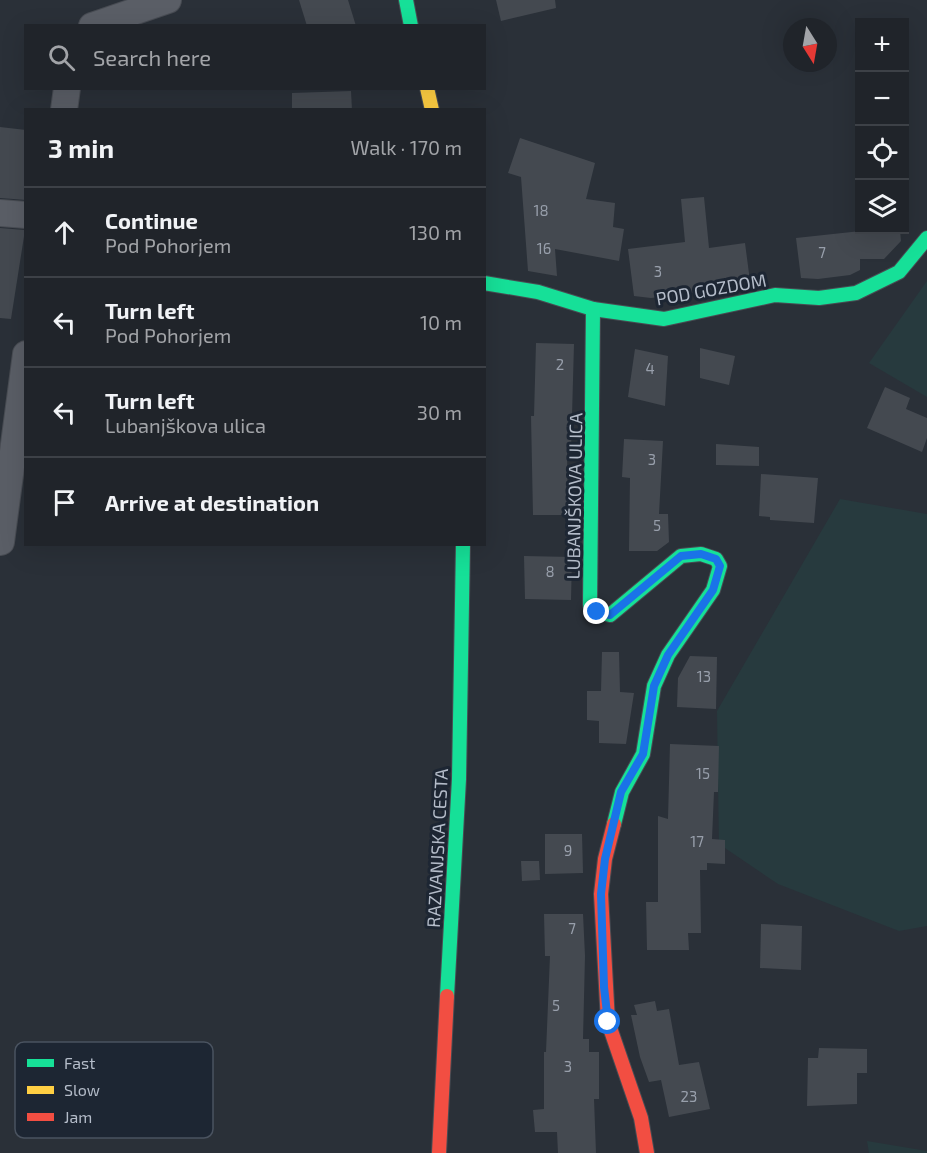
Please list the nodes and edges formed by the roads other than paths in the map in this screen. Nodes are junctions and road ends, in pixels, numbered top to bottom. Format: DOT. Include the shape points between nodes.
graph roads {
  1 [pos="168,0"];
  2 [pos="406,0"];
  3 [pos="98,24"];
  4 [pos="411,24"];
  5 [pos="68,90"];
  6 [pos="427,90"];
  7 [pos="64,108"];
  8 [pos="432,108"];
  9 [pos="0,213"];
  10 [pos="24,215"];
  11 [pos="927,238"];
  12 [pos="486,283"];
  13 [pos="593,309"];
  14 [pos="24,359"];
  15 [pos="10,394"];
  16 [pos="1,542"];
  17 [pos="463,546"];
  18 [pos="439,1153"];
  19 [pos="647,1153"];
  1 -- 3 [label="street"];
  2 -- 4 [label="street"];
  5 -- 7 [label="street"];
  6 -- 8 [label="street"];
  9 -- 10 [label="street"];
  11 -- 13 [label="street, POD GOZDOM" via="899,272 856,292 819,298 775,295 664,319"];
  12 -- 13 [label="street, POD GOZDOM" via="538,292"];
  13 -- 19 [label="street, LUBANJŠKOVA ULICA" via="590,604 597,612 610,615 681,556 701,554 716,559 720,566 713,590 668,655 654,686 643,754 621,792 605,859 601,894 608,1022 642,1118"];
  14 -- 15 [label="street"];
  15 -- 16 [label="street"];
  17 -- 18 [label="street, RAZVANJSKA CESTA" via="459,779"];
}
